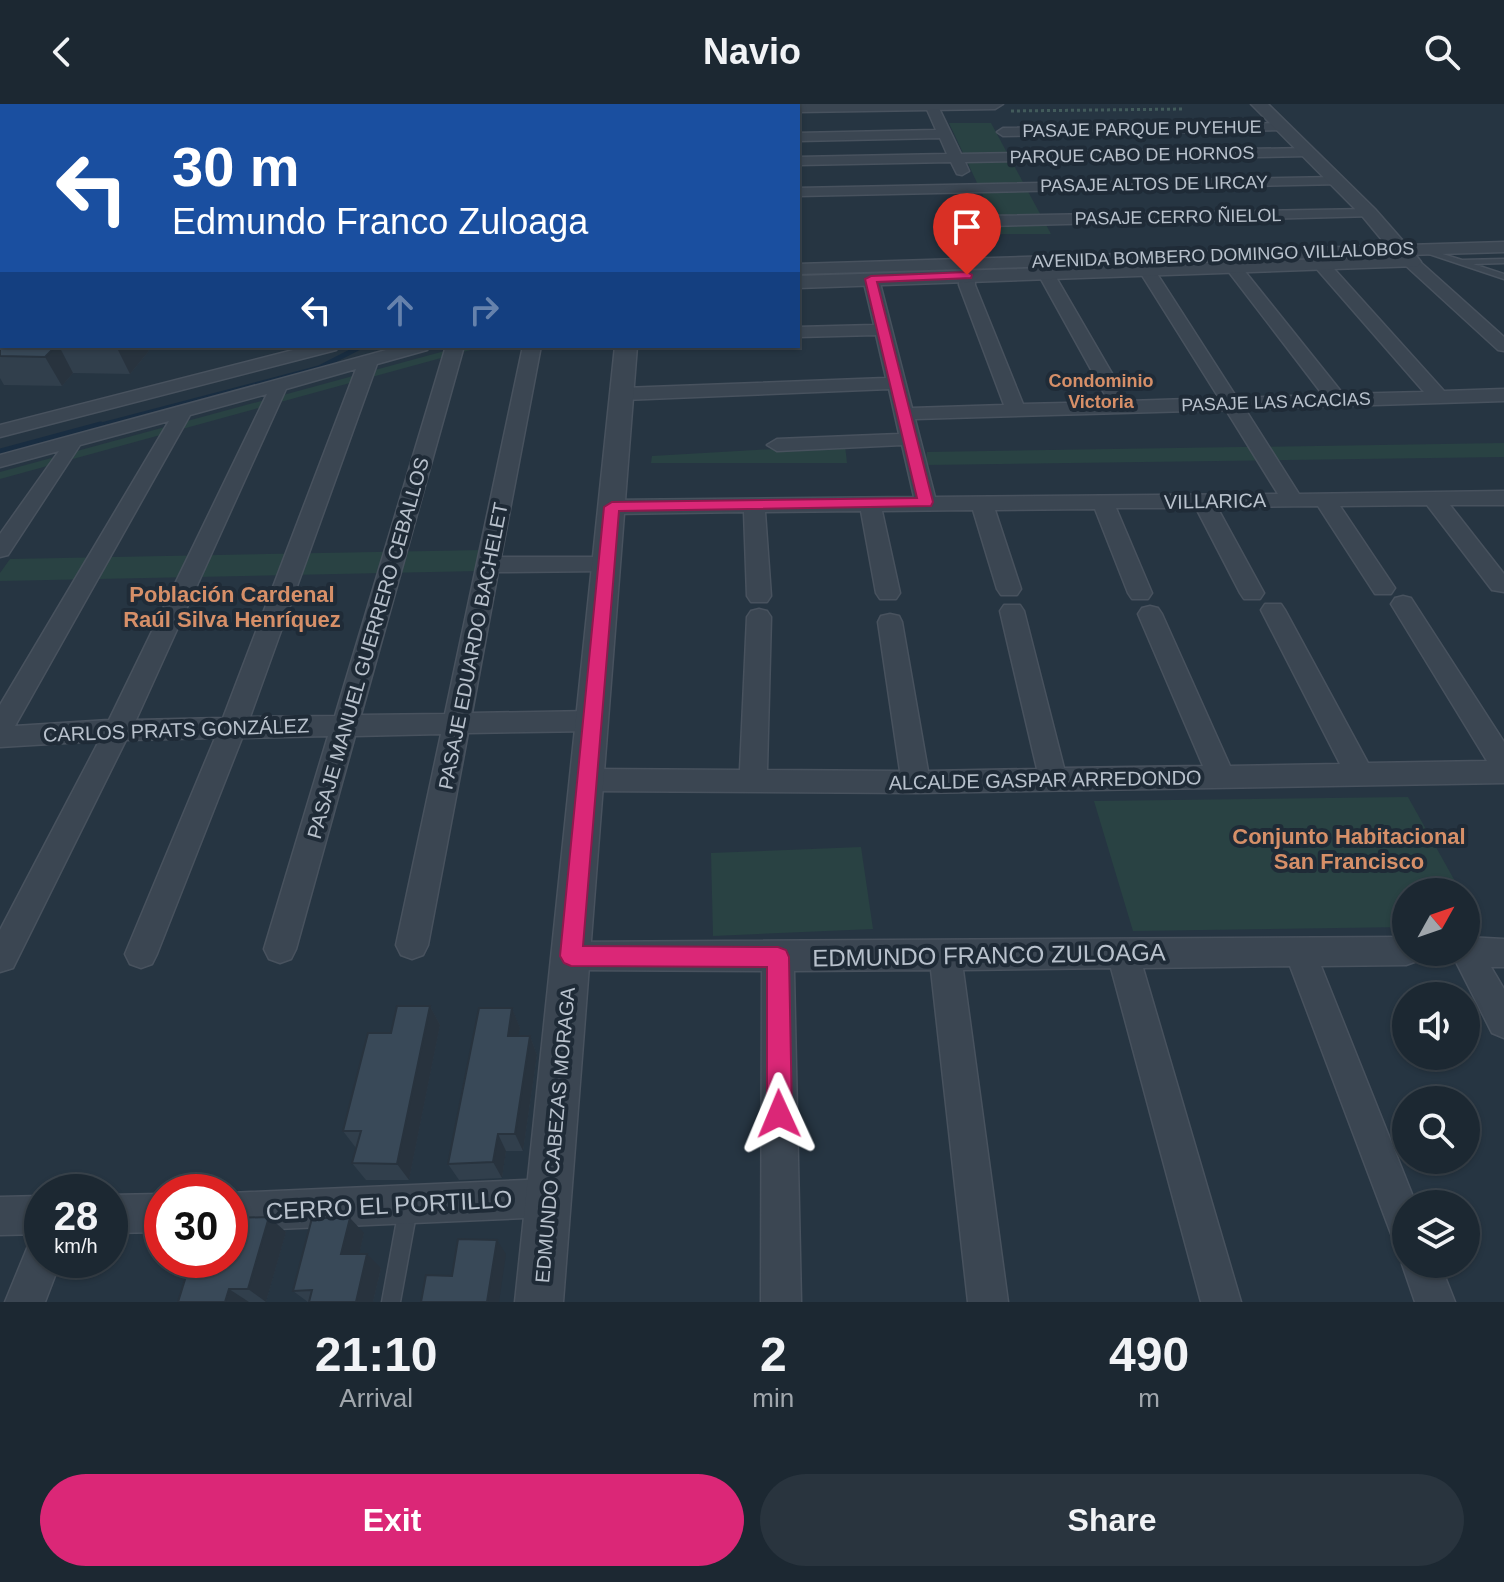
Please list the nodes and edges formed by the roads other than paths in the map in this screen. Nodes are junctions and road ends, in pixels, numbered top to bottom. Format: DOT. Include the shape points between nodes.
graph roads {
  1 [pos="1259,104"];
  2 [pos="931,105"];
  3 [pos="809,106"];
  4 [pos="991,106"];
  5 [pos="1281,127"];
  6 [pos="1003,132"];
  7 [pos="944,134"];
  8 [pos="800,137"];
  9 [pos="1308,152"];
  10 [pos="1017,157"];
  11 [pos="956,158"];
  12 [pos="800,161"];
  13 [pos="1337,181"];
  14 [pos="1033,186"];
  15 [pos="800,192"];
  16 [pos="1369,213"];
  17 [pos="990,230"];
  18 [pos="1504,247"];
  19 [pos="1411,254"];
  20 [pos="1504,261"];
  21 [pos="1456,262"];
  22 [pos="1321,264"];
  23 [pos="1233,267"];
  24 [pos="800,269"];
  25 [pos="1146,269"];
  26 [pos="1045,272"];
  27 [pos="967,275"];
  28 [pos="1504,277"];
  29 [pos="871,279"];
  30 [pos="800,282"];
  31 [pos="883,330"];
  32 [pos="800,332"];
  33 [pos="1504,346"];
  34 [pos="322,348"];
  35 [pos="414,348"];
  36 [pos="454,348"];
  37 [pos="532,348"];
  38 [pos="626,348"];
  39 [pos="369,360"];
  40 [pos="897,383"];
  41 [pos="277,385"];
  42 [pos="623,394"];
  43 [pos="1504,395"];
  44 [pos="1439,397"];
  45 [pos="1338,401"];
  46 [pos="1232,403"];
  47 [pos="1122,407"];
  48 [pos="1016,410"];
  49 [pos="181,411"];
  50 [pos="904,414"];
  51 [pos="0,431"];
  52 [pos="911,439"];
  53 [pos="71,441"];
  54 [pos="777,445"];
  55 [pos="0,461"];
  56 [pos="1433,498"];
  57 [pos="1504,498"];
  58 [pos="1292,499"];
  59 [pos="1324,499"];
  60 [pos="1203,501"];
  61 [pos="926,502"];
  62 [pos="982,503"];
  63 [pos="1103,503"];
  64 [pos="870,504"];
  65 [pos="754,506"];
  66 [pos="612,507"];
  67 [pos="0,550"];
  68 [pos="604,564"];
  69 [pos="490,565"];
  70 [pos="1500,585"];
  71 [pos="1383,588"];
  72 [pos="888,593"];
  73 [pos="1252,593"];
  74 [pos="1403,604"];
  75 [pos="1273,610"];
  76 [pos="890,622"];
  77 [pos="593,721"];
  78 [pos="458,723"];
  79 [pos="345,724"];
  80 [pos="233,727"];
  81 [pos="0,728"];
  82 [pos="118,730"];
  83 [pos="0,737"];
  84 [pos="1504,765"];
  85 [pos="1504,772"];
  86 [pos="1359,773"];
  87 [pos="1222,778"];
  88 [pos="1053,779"];
  89 [pos="587,780"];
  90 [pos="753,782"];
  91 [pos="916,782"];
  92 [pos="412,945"];
  93 [pos="280,949"];
  94 [pos="1392,951"];
  95 [pos="1300,952"];
  96 [pos="1480,952"];
  97 [pos="1123,953"];
  98 [pos="1504,953"];
  99 [pos="141,954"];
  100 [pos="945,954"];
  101 [pos="571,956"];
  102 [pos="778,957"];
  103 [pos="2,958"];
  104 [pos="1474,966"];
  105 [pos="1504,1022"];
  106 [pos="1392,1190"];
  107 [pos="548,1198"];
  108 [pos="409,1206"];
  109 [pos="248,1211"];
  110 [pos="24,1215"];
  111 [pos="0,1216"];
  112 [pos="35,1278"];
  113 [pos="1426,1278"];
  114 [pos="25,1302"];
  115 [pos="391,1302"];
  116 [pos="539,1302"];
  117 [pos="781,1302"];
  118 [pos="988,1302"];
  119 [pos="1221,1302"];
  120 [pos="1435,1302"];
  1 -- 5 [label="street"];
  2 -- 3 [label="street"];
  2 -- 4 [label="street"];
  2 -- 7 [label="street"];
  4 -- 6 [label="street"];
  5 -- 6 [label="street, PASAJE PARQUE PUYEHUE"];
  5 -- 9 [label="street"];
  6 -- 10 [label="street"];
  7 -- 8 [label="street"];
  7 -- 11 [label="street"];
  9 -- 10 [label="street, PARQUE CABO DE HORNOS"];
  9 -- 13 [label="street"];
  10 -- 11 [label="street, PARQUE CABO DE HORNOS"];
  10 -- 14 [label="street"];
  11 -- 12 [label="street, PARQUE CABO DE HORNOS"];
  11 -- 17 [label="street"];
  13 -- 14 [label="street, PASAJE ALTOS DE LIRCAY"];
  13 -- 16 [label="street"];
  14 -- 17 [label="street, PASAJE ALTOS DE LIRCAY"];
  15 -- 17 [label="street"];
  16 -- 17 [label="street, PASAJE CERRO ÑIELOL"];
  16 -- 19 [label="street"];
  17 -- 19 [label="street, AVENIDA BOMBERO DOMINGO VILLALOBOS"];
  17 -- 24 [label="street, AVENIDA BOMBERO DOMINGO VILLALOBOS"];
  17 -- 26 [label="street, AVENIDA BOMBERO DOMINGO VILLALOBOS"];
  17 -- 27 [label="street, AVENIDA BOMBERO DOMINGO VILLALOBOS"];
  18 -- 19 [label="street, AVENIDA BOMBERO DOMINGO VILLALOBOS"];
  19 -- 21 [label="lane"];
  19 -- 22 [label="street, AVENIDA BOMBERO DOMINGO VILLALOBOS"];
  19 -- 33 [label="street"];
  20 -- 21 [label="lane"];
  21 -- 28 [label="lane"];
  22 -- 23 [label="street, AVENIDA BOMBERO DOMINGO VILLALOBOS"];
  22 -- 44 [label="street"];
  23 -- 25 [label="street, AVENIDA BOMBERO DOMINGO VILLALOBOS"];
  23 -- 45 [label="street"];
  25 -- 26 [label="street, AVENIDA BOMBERO DOMINGO VILLALOBOS"];
  25 -- 46 [label="street"];
  26 -- 47 [label="street"];
  27 -- 29 [label="street, AVENIDA BOMBERO DOMINGO VILLALOBOS"];
  27 -- 48 [label="street"];
  29 -- 30 [label="street, AVENIDA BOMBERO DOMINGO VILLALOBOS"];
  29 -- 31 [label="street"];
  31 -- 32 [label="street"];
  31 -- 40 [label="street"];
  34 -- 51 [label="street"];
  35 -- 39 [label="street"];
  36 -- 79 [label="street, PASAJE MANUEL GUERRERO CEBALLOS"];
  37 -- 69 [label="street, PASAJE EDUARDO BACHELET"];
  38 -- 42 [label="street, EDMUNDO CABEZAS MORAGA"];
  39 -- 41 [label="street"];
  39 -- 80 [label="street"];
  40 -- 42 [label="street"];
  40 -- 50 [label="street"];
  41 -- 49 [label="street"];
  41 -- 82 [label="street"];
  42 -- 66 [label="street, EDMUNDO CABEZAS MORAGA"];
  43 -- 44 [label="street, PASAJE LAS ACACIAS"];
  44 -- 45 [label="street, PASAJE LAS ACACIAS"];
  45 -- 46 [label="street, PASAJE LAS ACACIAS"];
  46 -- 47 [label="street, PASAJE LAS ACACIAS"];
  46 -- 58 [label="street"];
  47 -- 48 [label="street, PASAJE LAS ACACIAS"];
  48 -- 50 [label="street, PASAJE LAS ACACIAS"];
  49 -- 53 [label="street"];
  49 -- 81 [label="street"];
  50 -- 52 [label="street"];
  52 -- 54 [label="street"];
  52 -- 61 [label="street"];
  53 -- 55 [label="street"];
  53 -- 67 [label="street"];
  56 -- 57 [label="street, VILLARICA"];
  56 -- 59 [label="street, VILLARICA"];
  56 -- 70 [label="street"];
  58 -- 59 [label="street, VILLARICA"];
  58 -- 60 [label="street, VILLARICA"];
  59 -- 71 [label="street"];
  60 -- 63 [label="street, VILLARICA"];
  60 -- 73 [label="street"];
  61 -- 62 [label="street, VILLARICA"];
  61 -- 64 [label="street, VILLARICA"];
  62 -- 63 [label="street, VILLARICA"];
  62 -- 88 [label="street"];
  63 -- 87 [label="street"];
  64 -- 65 [label="street, VILLARICA"];
  64 -- 72 [label="street"];
  65 -- 66 [label="street, VILLARICA"];
  65 -- 90 [label="street" via="759,606"];
  66 -- 68 [label="street, EDMUNDO CABEZAS MORAGA"];
  68 -- 69 [label="street"];
  68 -- 77 [label="street, EDMUNDO CABEZAS MORAGA"];
  69 -- 78 [label="street, PASAJE EDUARDO BACHELET"];
  74 -- 84 [label="street"];
  75 -- 86 [label="street"];
  76 -- 91 [label="street"];
  77 -- 78 [label="street, CARLOS PRATS GONZÁLEZ"];
  77 -- 89 [label="street, EDMUNDO CABEZAS MORAGA"];
  78 -- 79 [label="street, CARLOS PRATS GONZÁLEZ"];
  78 -- 92 [label="street, PASAJE EDUARDO BACHELET"];
  79 -- 80 [label="street, CARLOS PRATS GONZÁLEZ"];
  79 -- 93 [label="street, PASAJE MANUEL GUERRERO CEBALLOS"];
  80 -- 82 [label="street, CARLOS PRATS GONZÁLEZ"];
  80 -- 99 [label="street"];
  82 -- 83 [label="street, CARLOS PRATS GONZÁLEZ"];
  82 -- 103 [label="street"];
  85 -- 86 [label="street, ALCALDE GASPAR ARREDONDO"];
  86 -- 87 [label="street, ALCALDE GASPAR ARREDONDO"];
  87 -- 88 [label="street, ALCALDE GASPAR ARREDONDO"];
  88 -- 91 [label="street, ALCALDE GASPAR ARREDONDO"];
  89 -- 90 [label="street, ALCALDE GASPAR ARREDONDO"];
  89 -- 101 [label="street, EDMUNDO CABEZAS MORAGA"];
  90 -- 91 [label="street, ALCALDE GASPAR ARREDONDO"];
  94 -- 95 [label="street, EDMUNDO FRANCO ZULOAGA"];
  95 -- 97 [label="street, EDMUNDO FRANCO ZULOAGA"];
  95 -- 106 [label="street"];
  96 -- 98 [label="street"];
  97 -- 100 [label="street, EDMUNDO FRANCO ZULOAGA"];
  97 -- 119 [label="street"];
  100 -- 102 [label="street, EDMUNDO FRANCO ZULOAGA"];
  100 -- 118 [label="street"];
  101 -- 102 [label="street, EDMUNDO FRANCO ZULOAGA"];
  101 -- 107 [label="street, EDMUNDO CABEZAS MORAGA"];
  102 -- 117 [label="street"];
  104 -- 105 [label="street"];
  107 -- 108 [label="street, CERRO EL PORTILLO"];
  107 -- 116 [label="street, EDMUNDO CABEZAS MORAGA"];
  108 -- 109 [label="street, CERRO EL PORTILLO"];
  108 -- 115 [label="lane"];
  110 -- 111 [label="street"];
  112 -- 114 [label="street"];
  113 -- 120 [label="street"];
}
